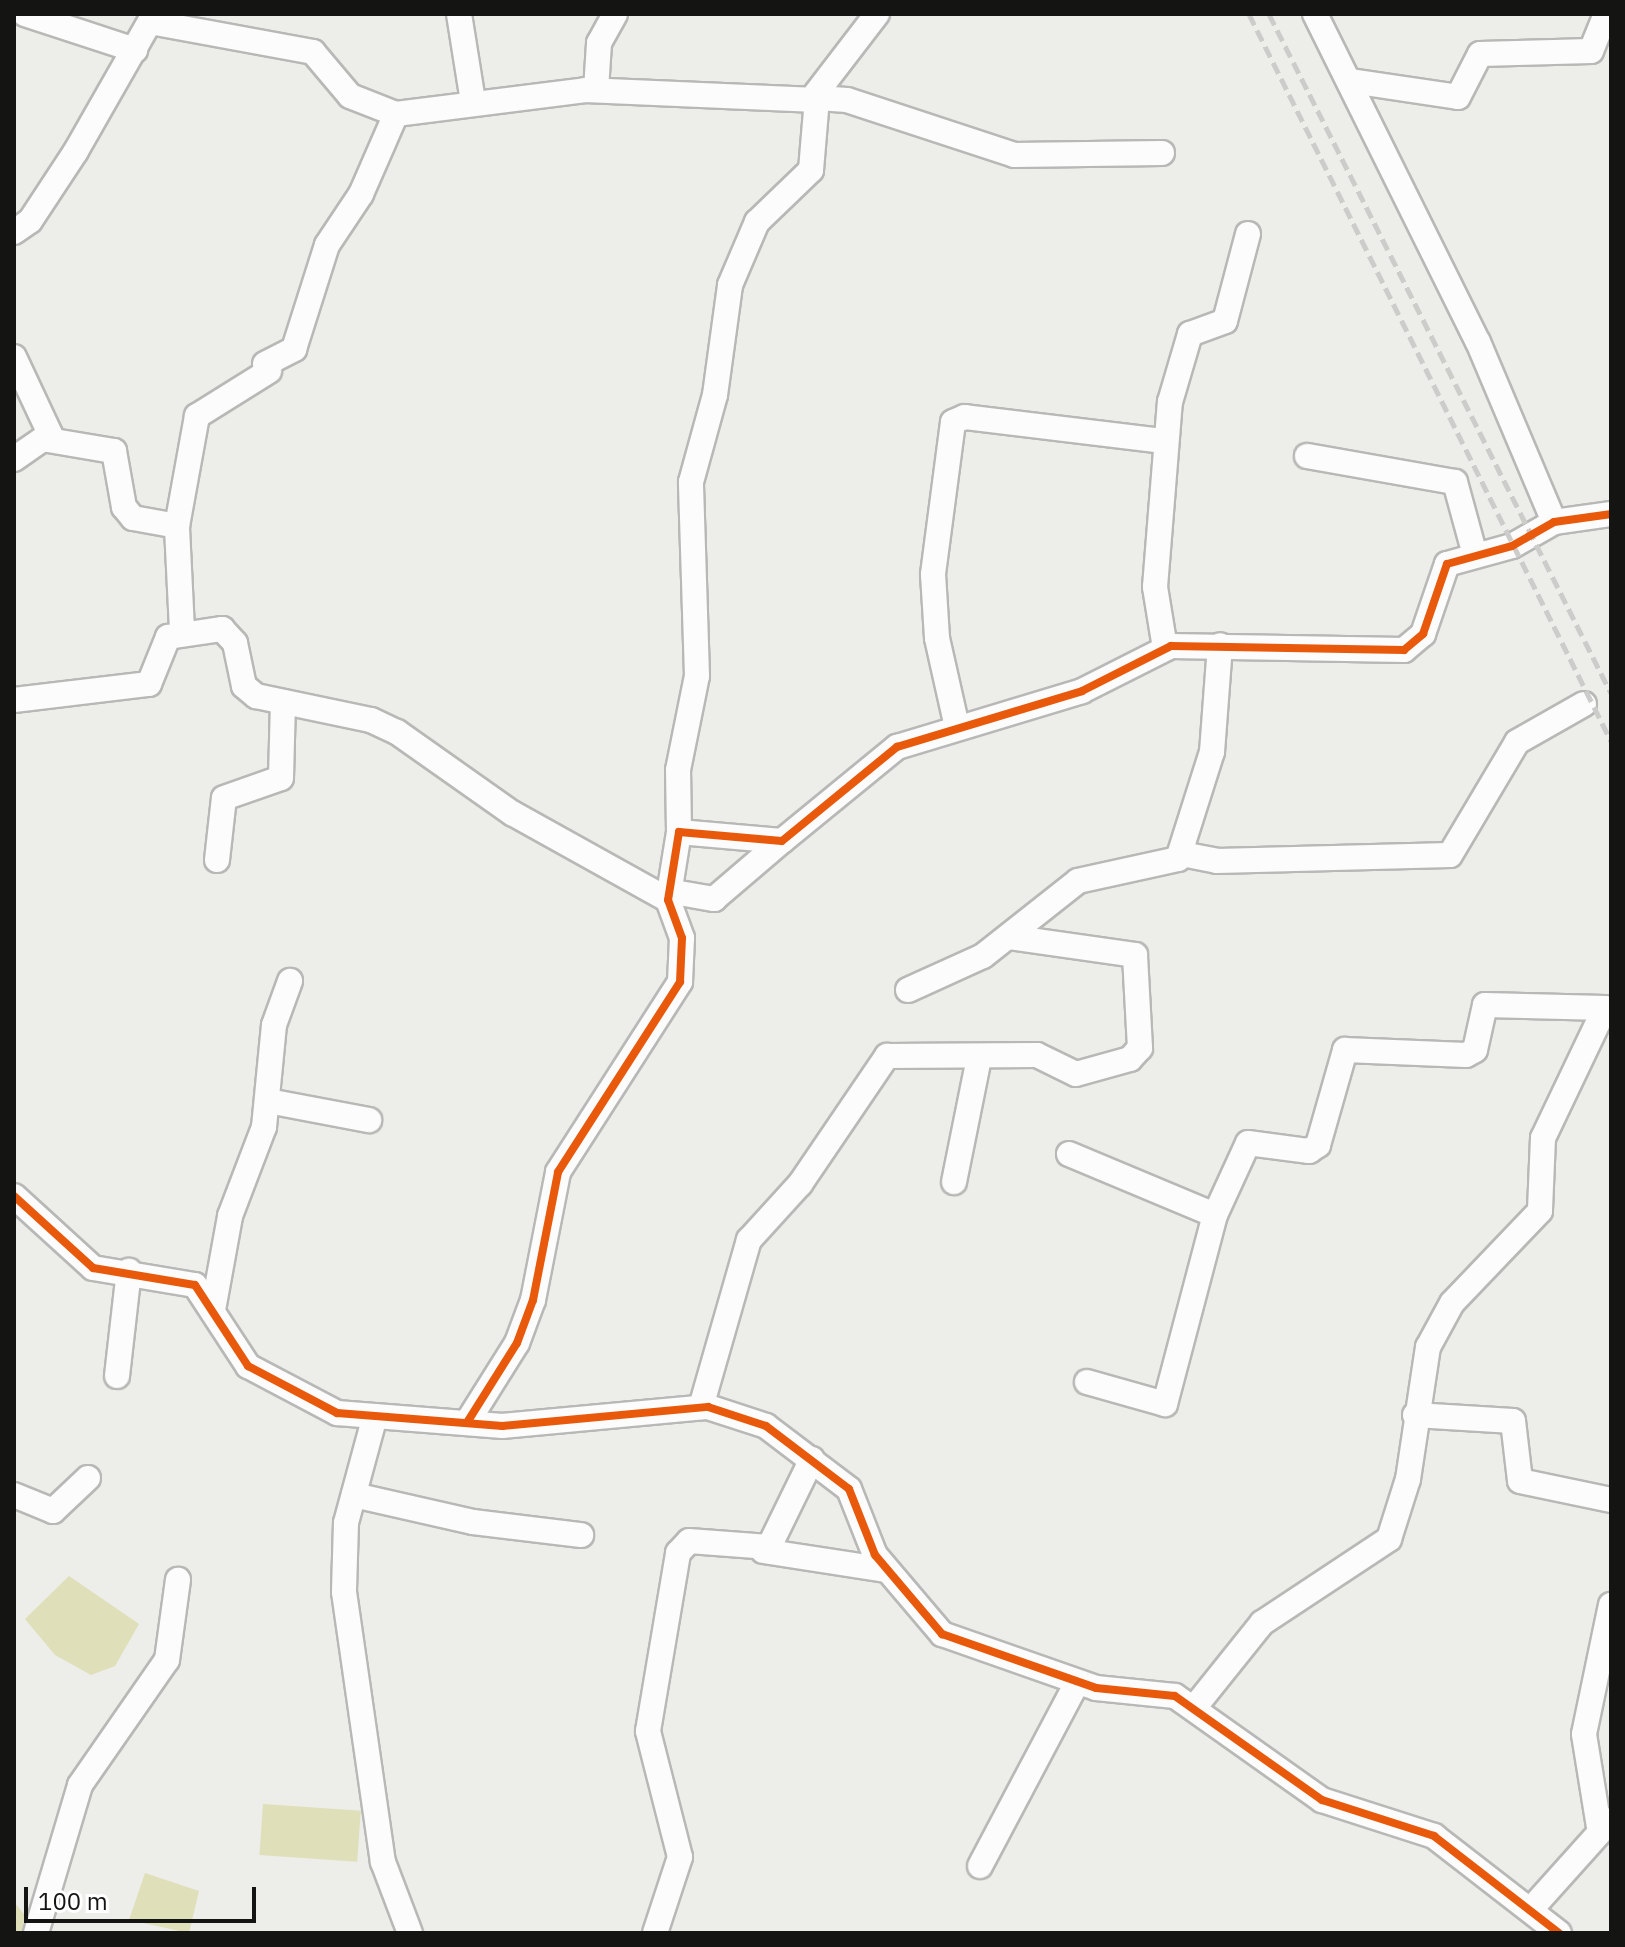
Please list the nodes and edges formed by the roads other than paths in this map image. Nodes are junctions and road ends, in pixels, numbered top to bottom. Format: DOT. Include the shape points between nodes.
graph roads {
  1 [pos="25,14"];
  2 [pos="459,14"];
  3 [pos="615,14"];
  4 [pos="877,14"];
  5 [pos="1315,14"];
  6 [pos="1606,14"];
  7 [pos="152,18"];
  8 [pos="135,50"];
  9 [pos="1351,81"];
  10 [pos="596,90"];
  11 [pos="817,98"];
  12 [pos="473,101"];
  13 [pos="396,114"];
  14 [pos="1162,153"];
  15 [pos="14,232"];
  16 [pos="1248,234"];
  17 [pos="14,357"];
  18 [pos="48,433"];
  19 [pos="1163,441"];
  20 [pos="1307,456"];
  21 [pos="14,459"];
  22 [pos="1611,514"];
  23 [pos="1554,522"];
  24 [pos="177,526"];
  25 [pos="1475,555"];
  26 [pos="182,630"];
  27 [pos="1161,631"];
  28 [pos="1220,645"];
  29 [pos="14,700"];
  30 [pos="283,702"];
  31 [pos="1584,704"];
  32 [pos="954,715"];
  33 [pos="679,832"];
  34 [pos="782,841"];
  35 [pos="1182,854"];
  36 [pos="217,860"];
  37 [pos="668,896"];
  38 [pos="1009,937"];
  39 [pos="290,981"];
  40 [pos="908,990"];
  41 [pos="1608,1008"];
  42 [pos="979,1058"];
  43 [pos="268,1101"];
  44 [pos="369,1120"];
  45 [pos="1069,1154"];
  46 [pos="954,1182"];
  47 [pos="14,1196"];
  48 [pos="1215,1215"];
  49 [pos="129,1271"];
  50 [pos="213,1310"];
  51 [pos="117,1376"];
  52 [pos="1087,1382"];
  53 [pos="701,1407"];
  54 [pos="1415,1415"];
  55 [pos="375,1416"];
  56 [pos="468,1421"];
  57 [pos="812,1459"];
  58 [pos="88,1478"];
  59 [pos="14,1495"];
  60 [pos="354,1495"];
  61 [pos="1611,1500"];
  62 [pos="581,1535"];
  63 [pos="763,1551"];
  64 [pos="886,1570"];
  65 [pos="178,1580"];
  66 [pos="1611,1605"];
  67 [pos="1077,1683"];
  68 [pos="1194,1708"];
  69 [pos="1605,1823"];
  70 [pos="980,1866"];
  71 [pos="1532,1908"];
  72 [pos="36,1933"];
  73 [pos="410,1933"];
  74 [pos="655,1933"];
  75 [pos="1559,1933"];
  1 -- 8 [label="street"];
  2 -- 12 [label="street"];
  3 -- 10 [label="street" via="599,43"];
  4 -- 11 [label="street"];
  5 -- 9 [label="street"];
  6 -- 9 [label="street" via="1591,51 1480,54 1458,97"];
  7 -- 8 [label="street"];
  7 -- 13 [label="street" via="313,52 350,96"];
  8 -- 15 [label="street" via="30,221"];
  9 -- 23 [label="street" via="1478,342"];
  10 -- 11 [label="street"];
  10 -- 12 [label="street"];
  11 -- 14 [label="street" via="847,100 1014,155"];
  11 -- 33 [label="street" via="811,170 757,222 730,285 715,395 691,482 697,676 678,770"];
  12 -- 13 [label="street"];
  13 -- 24 [label="street" via="361,194 327,245 294,349 197,416"];
  16 -- 19 [label="street" via="1225,321 1186,343"];
  17 -- 18 [label="street"];
  18 -- 21 [label="street"];
  18 -- 24 [label="street" via="114,451 124,507 133,518"];
  19 -- 27 [label="street"];
  19 -- 32 [label="street" via="965,417 953,422 933,574"];
  20 -- 25 [label="street" via="1455,482"];
  22 -- 23 [label="street"];
  23 -- 25 [label="street"];
  24 -- 26 [label="street"];
  25 -- 28 [label="street" via="1447,564 1423,634 1404,650 1357,655"];
  26 -- 29 [label="street" via="168,637 149,684"];
  26 -- 30 [label="street" via="222,629 235,643 244,686"];
  27 -- 28 [label="street"];
  27 -- 32 [label="street" via="1082,691"];
  28 -- 35 [label="street" via="1212,752"];
  30 -- 36 [label="street" via="281,778 224,798"];
  30 -- 37 [label="street" via="371,720 397,732 525,821"];
  31 -- 35 [label="street" via="1517,742 1450,855 1217,861"];
  32 -- 34 [label="street" via="897,747"];
  33 -- 34 [label="street"];
  33 -- 37 [label="street"];
  34 -- 37 [label="street" via="714,899"];
  35 -- 38 [label="street" via="1167,866 1078,881 1042,903"];
  37 -- 56 [label="street" via="682,938 680,982 558,1172 533,1300 517,1343"];
  38 -- 40 [label="street" via="964,967"];
  38 -- 42 [label="street" via="1135,955 1140,1048 1130,1059 1076,1074 1037,1055"];
  39 -- 43 [label="street" via="274,1025"];
  41 -- 48 [label="street" via="1485,1005 1475,1050 1466,1055 1345,1050 1318,1145 1309,1151 1248,1143"];
  41 -- 54 [label="street" via="1543,1138 1540,1211 1437,1327"];
  42 -- 46 [label="street"];
  42 -- 53 [label="street" via="887,1056 857,1090 800,1184 749,1240"];
  43 -- 44 [label="street"];
  43 -- 50 [label="street" via="230,1216"];
  45 -- 48 [label="street"];
  47 -- 49 [label="street" via="93,1268"];
  48 -- 52 [label="street" via="1165,1404"];
  49 -- 50 [label="street" via="195,1285"];
  49 -- 51 [label="street"];
  50 -- 55 [label="street" via="228,1342 263,1378 315,1405"];
  53 -- 56 [label="street" via="502,1426"];
  53 -- 57 [label="street" via="766,1426"];
  54 -- 61 [label="street" via="1513,1421 1520,1481"];
  54 -- 68 [label="street" via="1408,1479 1389,1539 1262,1623"];
  55 -- 56 [label="street"];
  55 -- 60 [label="street"];
  57 -- 63 [label="street"];
  57 -- 64 [label="street" via="857,1502"];
  58 -- 59 [label="street" via="53,1511"];
  60 -- 62 [label="street" via="473,1522"];
  60 -- 73 [label="street" via="344,1550 353,1669 383,1862"];
  63 -- 64 [label="street"];
  63 -- 74 [label="street" via="689,1541 678,1553 648,1731 680,1857"];
  64 -- 67 [label="street" via="958,1643"];
  65 -- 72 [label="street" via="167,1660 80,1785"];
  66 -- 69 [label="street" via="1584,1734"];
  67 -- 68 [label="street" via="1175,1696"];
  67 -- 70 [label="street"];
  68 -- 71 [label="street" via="1322,1800 1420,1827"];
  69 -- 71 [label="street"];
  71 -- 75 [label="street"];
}
